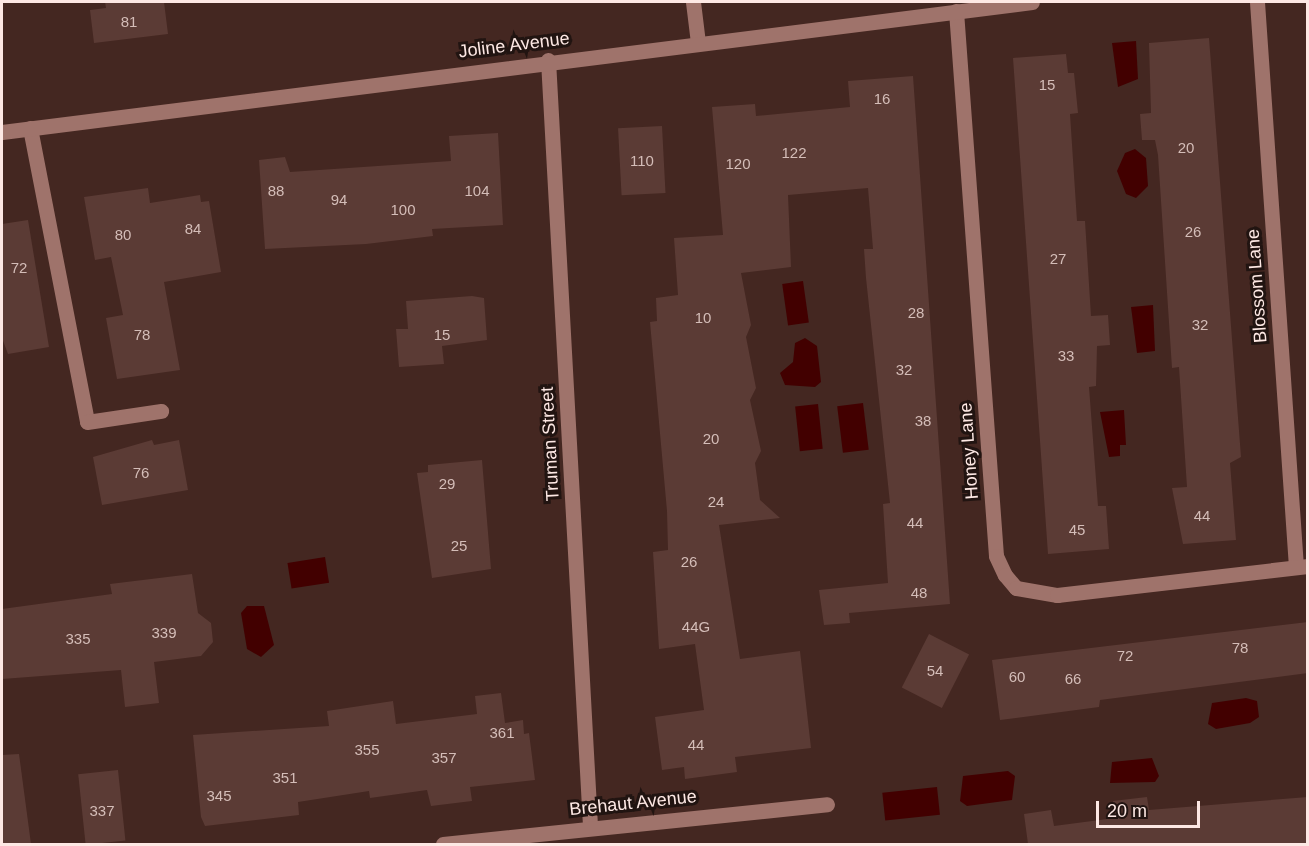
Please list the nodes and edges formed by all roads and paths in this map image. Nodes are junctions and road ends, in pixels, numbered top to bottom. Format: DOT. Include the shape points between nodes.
graph roads {
  1 [pos="693,2"];
  2 [pos="1032,2"];
  3 [pos="1257,2"];
  4 [pos="956,11"];
  5 [pos="698,43"];
  6 [pos="548,60"];
  7 [pos="30,128"];
  8 [pos="2,132"];
  9 [pos="160,411"];
  10 [pos="1302,566"];
  11 [pos="827,804"];
  12 [pos="590,825"];
  13 [pos="442,844"];
  1 -- 5 [label="street"];
  2 -- 4 [label="street, Joline Avenue"];
  3 -- 10 [label="street, Blossom Lane"];
  4 -- 5 [label="street, Joline Avenue"];
  4 -- 10 [label="street, Honey Lane" via="996,556 1005,575 1016,588 1057,595"];
  5 -- 6 [label="street, Joline Avenue"];
  6 -- 7 [label="street, Joline Avenue"];
  6 -- 12 [label="street, Truman Street"];
  7 -- 8 [label="street, Joline Avenue"];
  7 -- 9 [label="street" via="87,422"];
  11 -- 12 [label="street, Brehaut Avenue"];
  12 -- 13 [label="street, Brehaut Avenue"];
}
